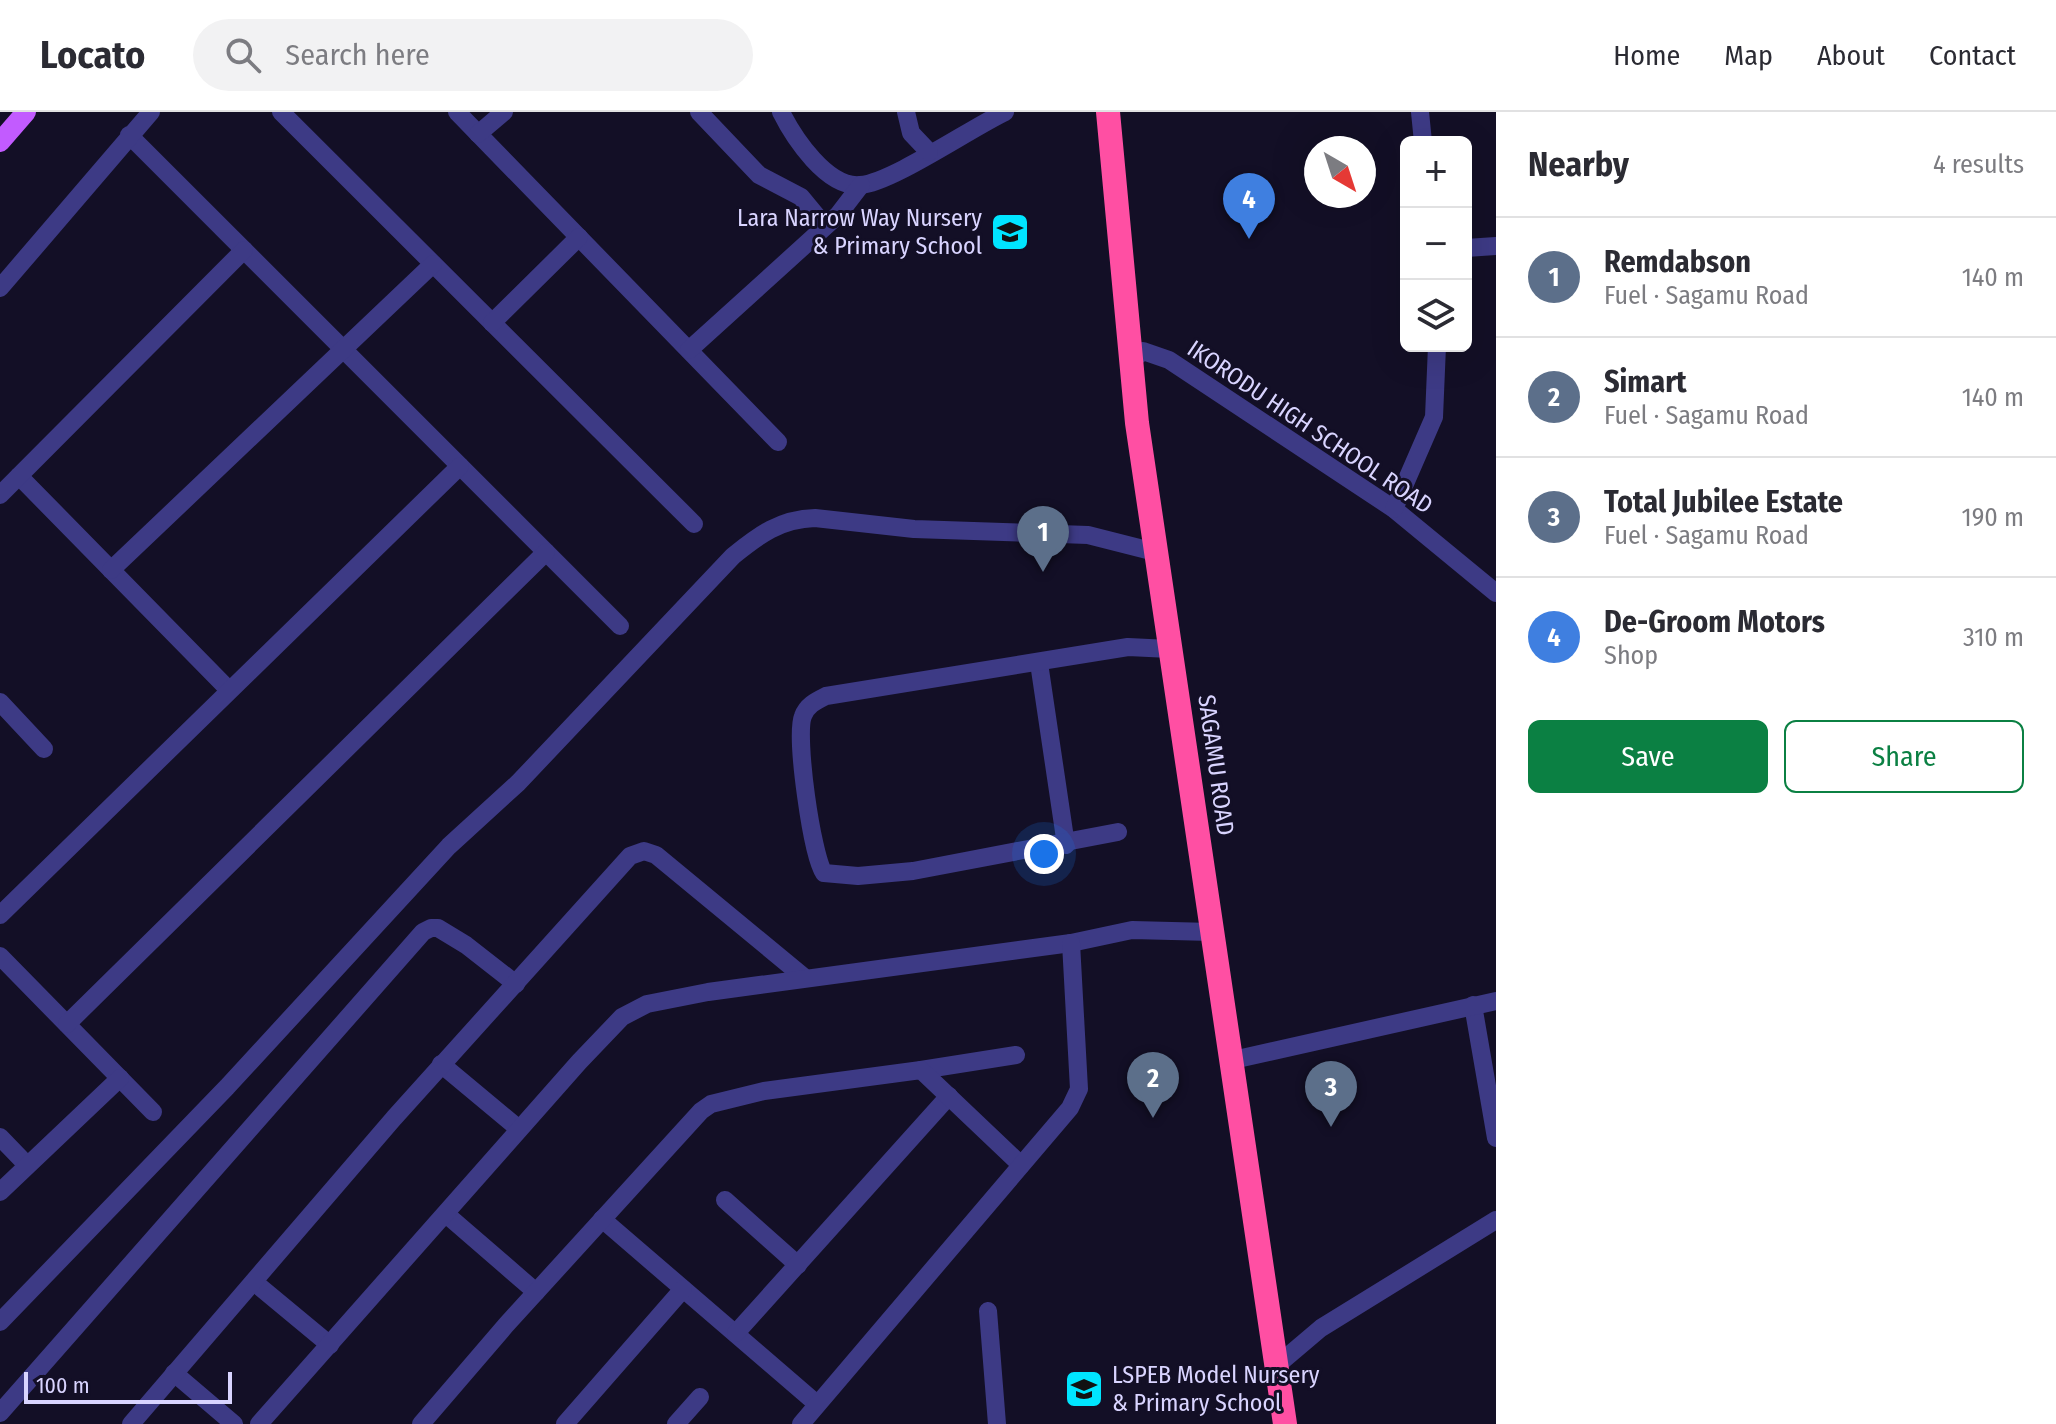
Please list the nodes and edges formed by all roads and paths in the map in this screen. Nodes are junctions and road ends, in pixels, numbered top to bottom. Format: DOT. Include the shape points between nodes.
graph roads {
  1 [pos="26,112"];
  2 [pos="151,112"];
  3 [pos="281,112"];
  4 [pos="457,112"];
  5 [pos="504,112"];
  6 [pos="699,112"];
  7 [pos="781,112"];
  8 [pos="906,112"];
  9 [pos="1005,112"];
  10 [pos="1108,112"];
  11 [pos="1420,112"];
  12 [pos="478,134"];
  13 [pos="129,135"];
  14 [pos="1422,136"];
  15 [pos="0,142"];
  16 [pos="929,152"];
  17 [pos="861,185"];
  18 [pos="825,226"];
  19 [pos="579,237"];
  20 [pos="1496,246"];
  21 [pos="1472,248"];
  22 [pos="244,250"];
  23 [pos="433,264"];
  24 [pos="0,288"];
  25 [pos="492,323"];
  26 [pos="344,350"];
  27 [pos="689,350"];
  28 [pos="1437,352"];
  29 [pos="1129,363"];
  30 [pos="778,442"];
  31 [pos="460,466"];
  32 [pos="19,476"];
  33 [pos="0,495"];
  34 [pos="1394,509"];
  35 [pos="694,524"];
  36 [pos="546,552"];
  37 [pos="1155,552"];
  38 [pos="111,570"];
  39 [pos="1496,593"];
  40 [pos="620,626"];
  41 [pos="1170,649"];
  42 [pos="1039,663"];
  43 [pos="229,690"];
  44 [pos="0,702"];
  45 [pos="44,749"];
  46 [pos="1118,832"];
  47 [pos="1066,845"];
  48 [pos="0,915"];
  49 [pos="1212,932"];
  50 [pos="1071,943"];
  51 [pos="0,956"];
  52 [pos="805,978"];
  53 [pos="516,984"];
  54 [pos="1496,1001"];
  55 [pos="1473,1005"];
  56 [pos="67,1024"];
  57 [pos="1016,1055"];
  58 [pos="1233,1060"];
  59 [pos="441,1064"];
  60 [pos="921,1070"];
  61 [pos="120,1078"];
  62 [pos="949,1096"];
  63 [pos="153,1112"];
  64 [pos="519,1129"];
  65 [pos="0,1137"];
  66 [pos="1496,1138"];
  67 [pos="27,1165"];
  68 [pos="1021,1165"];
  69 [pos="0,1192"];
  70 [pos="725,1200"];
  71 [pos="447,1215"];
  72 [pos="602,1219"];
  73 [pos="1496,1220"];
  74 [pos="798,1265"];
  75 [pos="254,1282"];
  76 [pos="683,1289"];
  77 [pos="536,1292"];
  78 [pos="988,1311"];
  79 [pos="0,1322"];
  80 [pos="736,1333"];
  81 [pos="330,1345"];
  82 [pos="1275,1367"];
  83 [pos="174,1373"];
  84 [pos="700,1397"];
  85 [pos="817,1404"];
  86 [pos="0,1413"];
  87 [pos="131,1424"];
  88 [pos="234,1424"];
  89 [pos="259,1424"];
  90 [pos="421,1424"];
  91 [pos="565,1424"];
  92 [pos="676,1424"];
  93 [pos="801,1424"];
  94 [pos="997,1424"];
  95 [pos="1285,1424"];
  1 -- 15 [label="main road"];
  2 -- 13 [label="street"];
  3 -- 23 [label="street"];
  4 -- 12 [label="street"];
  5 -- 12 [label="street"];
  6 -- 18 [label="street" via="759,175 801,197"];
  7 -- 17 [label="street" via="824,170 842,182"];
  8 -- 16 [label="street" via="911,133"];
  9 -- 16 [label="street"];
  10 -- 29 [label="highway, SAGAMU ROAD"];
  11 -- 14 [label="street"];
  12 -- 19 [label="street"];
  13 -- 22 [label="street"];
  13 -- 24 [label="street"];
  16 -- 17 [label="street" via="897,172"];
  17 -- 18 [label="street"];
  18 -- 27 [label="street"];
  19 -- 25 [label="street"];
  19 -- 27 [label="street"];
  20 -- 21 [label="street"];
  22 -- 26 [label="street"];
  22 -- 32 [label="street"];
  23 -- 25 [label="street"];
  23 -- 26 [label="street"];
  25 -- 35 [label="street"];
  26 -- 31 [label="street"];
  26 -- 38 [label="street"];
  27 -- 30 [label="street"];
  28 -- 34 [label="street" via="1434,417"];
  29 -- 34 [label="street, IKORODU HIGH SCHOOL ROAD" via="1143,351 1169,360"];
  29 -- 37 [label="highway, SAGAMU ROAD"];
  31 -- 36 [label="street"];
  31 -- 43 [label="street"];
  32 -- 33 [label="street"];
  32 -- 38 [label="street"];
  34 -- 39 [label="street, IKORODU HIGH SCHOOL ROAD"];
  36 -- 40 [label="street"];
  36 -- 56 [label="street"];
  37 -- 41 [label="highway, SAGAMU ROAD"];
  37 -- 79 [label="street" via="1088,535 914,529 815,518 770,528 733,556 518,783 449,846"];
  38 -- 43 [label="street"];
  41 -- 42 [label="street" via="1128,647"];
  41 -- 49 [label="highway, SAGAMU ROAD"];
  42 -- 47 [label="street"];
  42 -- 47 [label="street" via="826,696 810,704 800,729 817,864 824,873 858,876"];
  43 -- 48 [label="street"];
  44 -- 45 [label="street"];
  46 -- 47 [label="street"];
  49 -- 50 [label="street" via="1132,930"];
  49 -- 58 [label="highway, SAGAMU ROAD"];
  50 -- 52 [label="street"];
  50 -- 68 [label="street" via="1079,1089 1070,1108"];
  51 -- 56 [label="street"];
  52 -- 53 [label="street" via="673,867 644,851 617,868"];
  52 -- 64 [label="street" via="634,1009"];
  53 -- 59 [label="street"];
  53 -- 86 [label="street" via="438,928 423,932"];
  54 -- 55 [label="street"];
  55 -- 58 [label="street"];
  55 -- 66 [label="street"];
  56 -- 61 [label="street"];
  57 -- 60 [label="street"];
  58 -- 82 [label="highway, SAGAMU ROAD"];
  59 -- 64 [label="street"];
  59 -- 75 [label="street"];
  60 -- 62 [label="street"];
  60 -- 72 [label="street" via="797,1085 711,1104"];
  61 -- 63 [label="street"];
  61 -- 67 [label="street"];
  62 -- 68 [label="street"];
  62 -- 74 [label="street"];
  64 -- 71 [label="street"];
  65 -- 67 [label="street"];
  67 -- 69 [label="street"];
  68 -- 85 [label="street"];
  70 -- 74 [label="street"];
  71 -- 77 [label="street"];
  71 -- 81 [label="street"];
  72 -- 76 [label="street"];
  72 -- 77 [label="street"];
  73 -- 82 [label="street" via="1321,1328"];
  74 -- 80 [label="street"];
  75 -- 81 [label="street"];
  75 -- 83 [label="street"];
  76 -- 80 [label="street"];
  76 -- 91 [label="street"];
  77 -- 90 [label="street"];
  78 -- 94 [label="street"];
  80 -- 85 [label="street"];
  81 -- 89 [label="street"];
  82 -- 95 [label="highway, SAGAMU ROAD"];
  83 -- 87 [label="street"];
  83 -- 88 [label="street"];
  84 -- 92 [label="street"];
  85 -- 93 [label="street"];
}
